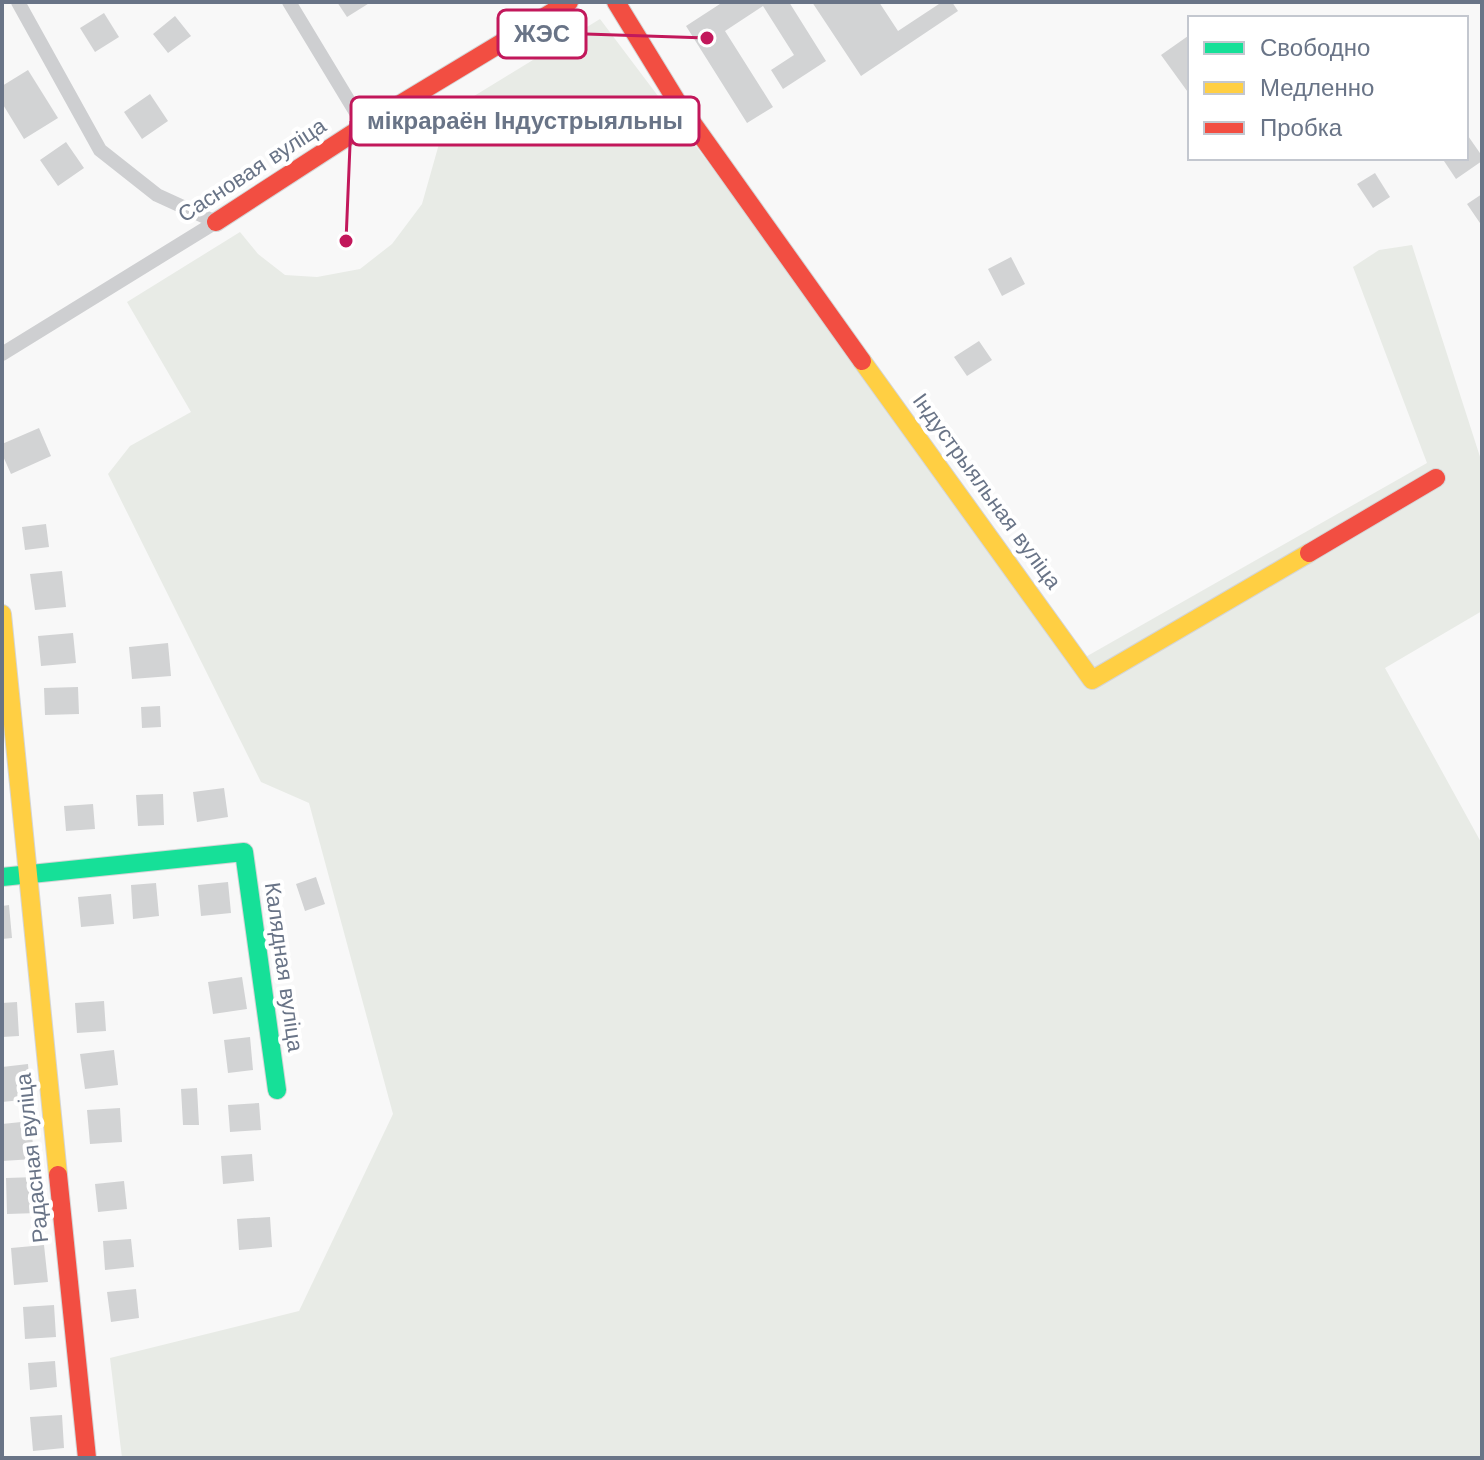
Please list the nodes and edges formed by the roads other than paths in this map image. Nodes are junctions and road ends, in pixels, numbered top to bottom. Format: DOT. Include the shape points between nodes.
graph roads {
  1 [pos="18,2"];
  2 [pos="289,2"];
  3 [pos="569,2"];
  4 [pos="616,2"];
  5 [pos="364,126"];
  6 [pos="216,222"];
  7 [pos="2,354"];
  8 [pos="1436,478"];
  9 [pos="2,614"];
  10 [pos="27,874"];
  11 [pos="2,877"];
  12 [pos="277,1090"];
  13 [pos="87,1458"];
  1 -- 6 [label="street" via="100,150 157,195"];
  2 -- 5 [label="street"];
  3 -- 5 [label="street, Сасновая вуліца"];
  4 -- 8 [label="street, Індустрыяльная вуліца" via="725,171 1092,680"];
  5 -- 6 [label="street, Сасновая вуліца"];
  6 -- 7 [label="street, Сасновая вуліца"];
  9 -- 10 [label="street, Радасная вуліца"];
  10 -- 11 [label="street"];
  10 -- 12 [label="street, Калядная вуліца" via="244,852"];
  10 -- 13 [label="street, Радасная вуліца"];
}
